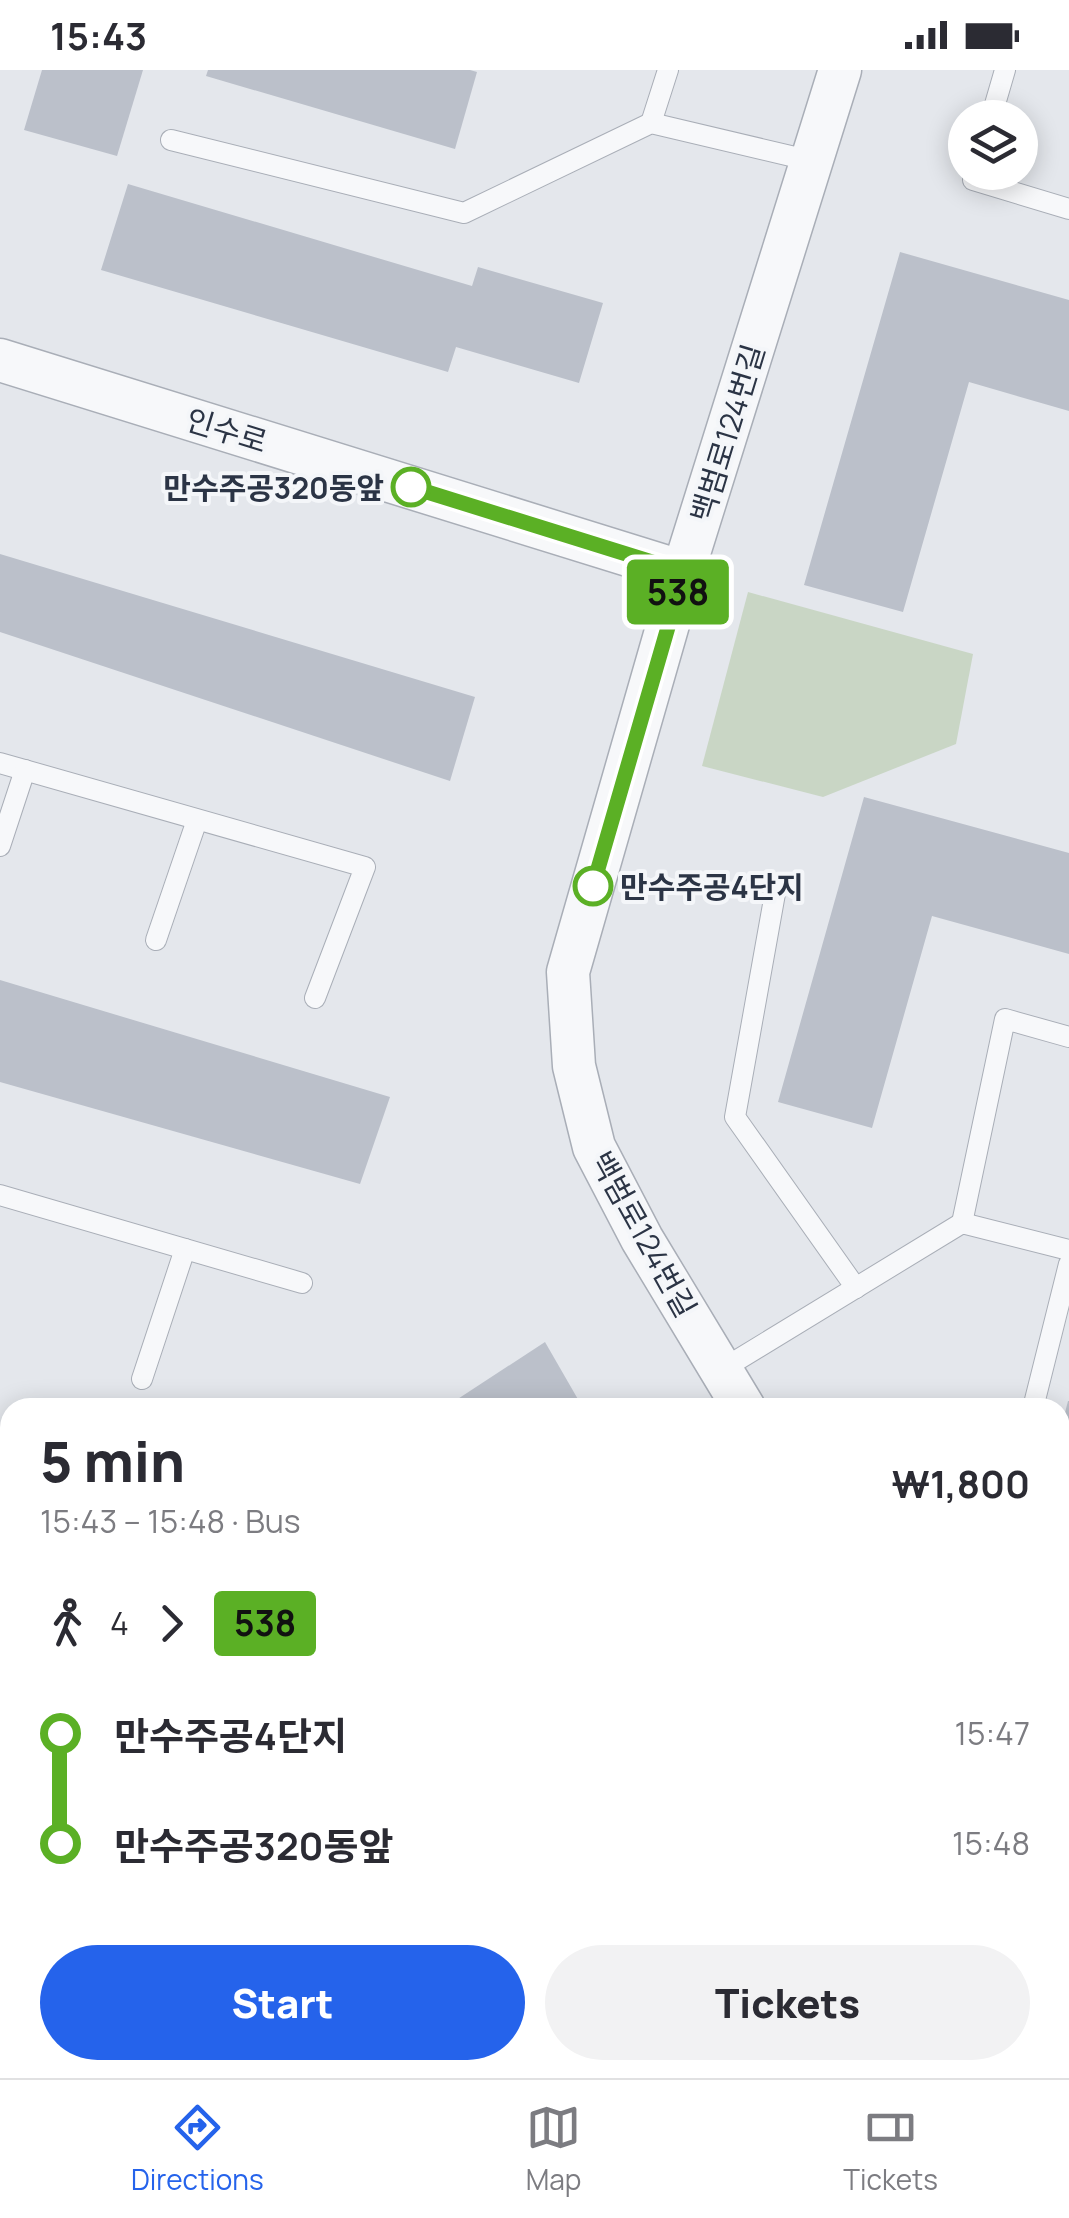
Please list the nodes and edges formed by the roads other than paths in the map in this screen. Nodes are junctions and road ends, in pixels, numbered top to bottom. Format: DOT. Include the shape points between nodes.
graph roads {
  1 [pos="668,70"];
  2 [pos="840,70"];
  3 [pos="1005,70"];
  4 [pos="997,100"];
  5 [pos="651,123"];
  6 [pos="171,140"];
  7 [pos="812,161"];
  8 [pos="1006,190"];
  9 [pos="1069,209"];
  10 [pos="0,360"];
  11 [pos="684,572"];
  12 [pos="0,763"];
  13 [pos="24,770"];
  14 [pos="198,820"];
  15 [pos="0,846"];
  16 [pos="776,888"];
  17 [pos="156,940"];
  18 [pos="315,998"];
  19 [pos="1069,1036"];
  20 [pos="1,1198"];
  21 [pos="962,1223"];
  22 [pos="184,1249"];
  23 [pos="1069,1250"];
  24 [pos="1069,1264"];
  25 [pos="302,1283"];
  26 [pos="856,1288"];
  27 [pos="721,1370"];
  28 [pos="142,1379"];
  29 [pos="738,1398"];
  30 [pos="1036,1398"];
  1 -- 5 [label="lane"];
  2 -- 7 [label="street, 백범로124번길"];
  3 -- 4 [label="lane"];
  5 -- 6 [label="lane" via="464,213"];
  5 -- 7 [label="lane"];
  7 -- 11 [label="street, 백범로124번길"];
  8 -- 9 [label="lane"];
  10 -- 11 [label="street, 인수로"];
  11 -- 27 [label="street, 백범로124번길" via="568,972 574,1066 594,1147"];
  12 -- 13 [label="lane"];
  13 -- 14 [label="lane"];
  13 -- 15 [label="lane"];
  14 -- 17 [label="lane"];
  14 -- 18 [label="lane" via="366,868"];
  16 -- 26 [label="lane" via="735,1117"];
  19 -- 21 [label="lane" via="1005,1019"];
  20 -- 22 [label="lane"];
  21 -- 23 [label="lane"];
  21 -- 26 [label="lane"];
  22 -- 25 [label="lane"];
  22 -- 28 [label="lane"];
  24 -- 30 [label="lane"];
  26 -- 27 [label="lane"];
  27 -- 29 [label="street, 백범로124번길"];
}
